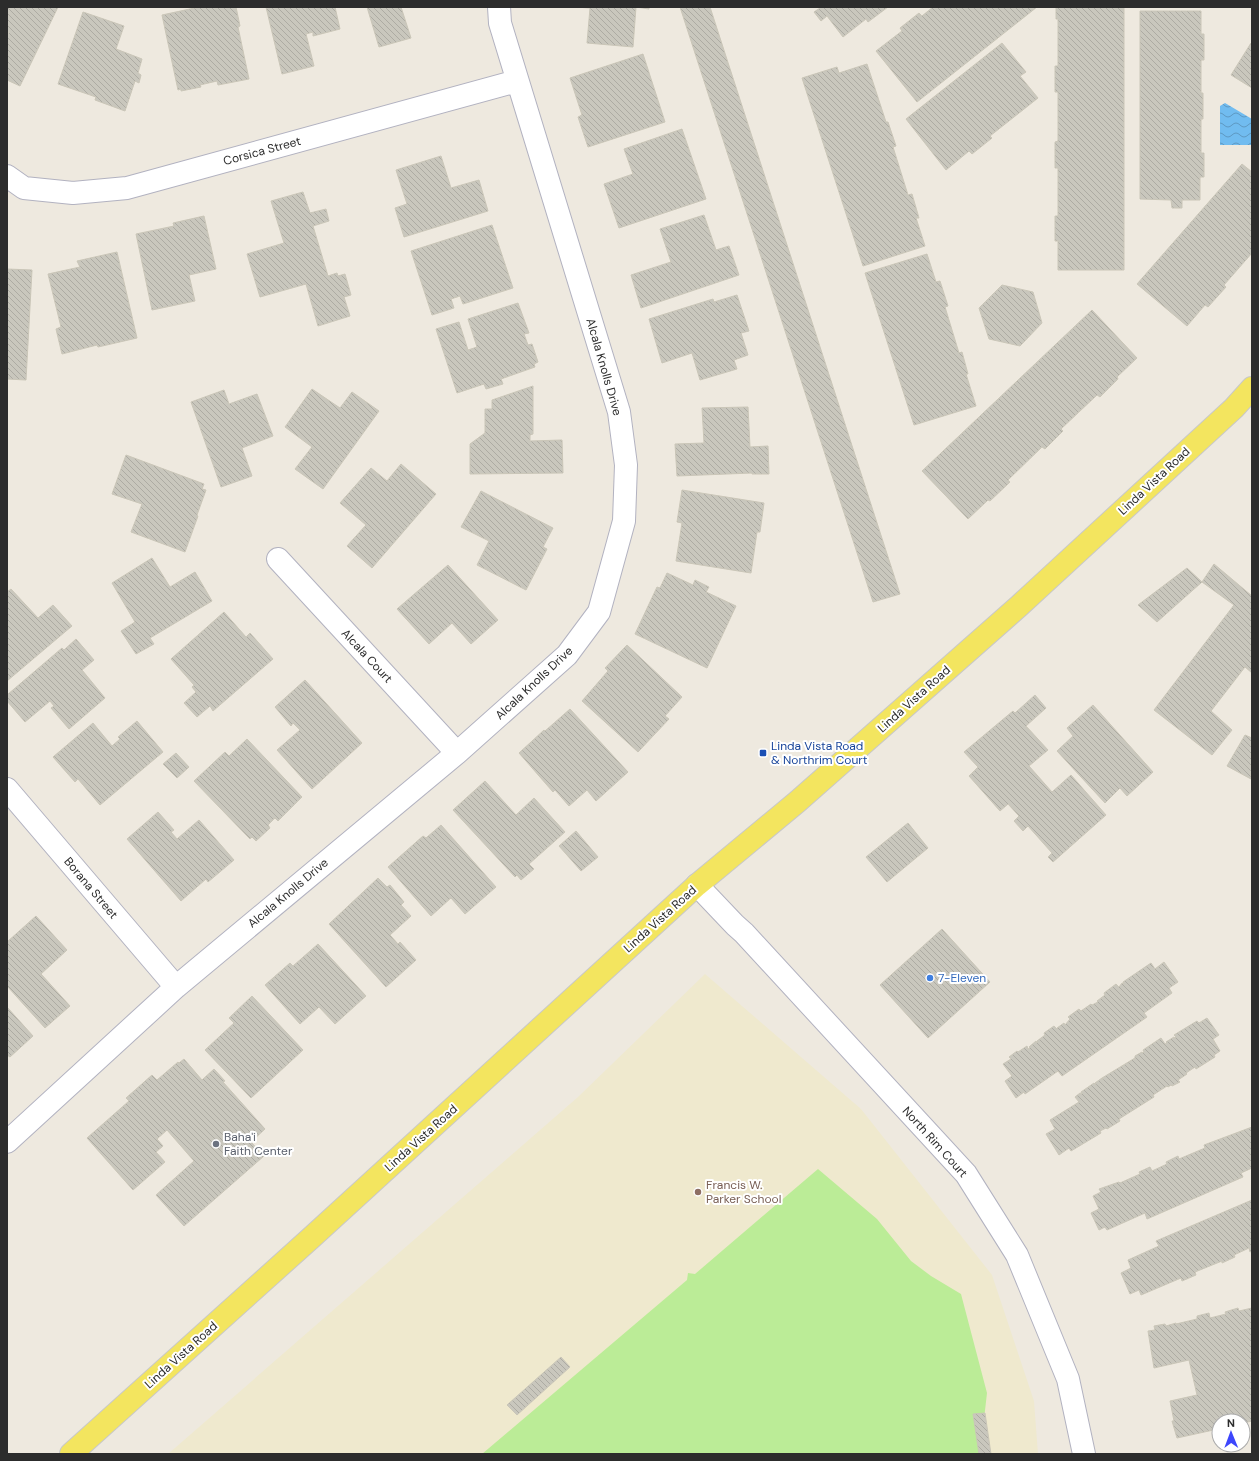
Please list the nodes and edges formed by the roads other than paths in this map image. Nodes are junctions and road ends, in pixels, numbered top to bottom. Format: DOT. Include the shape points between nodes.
graph roads {
  1 [pos="500,7"];
  2 [pos="517,81"];
  3 [pos="7,176"];
  4 [pos="1252,388"];
  5 [pos="278,559"];
  6 [pos="457,753"];
  7 [pos="7,789"];
  8 [pos="697,885"];
  9 [pos="176,987"];
  10 [pos="7,1142"];
  11 [pos="71,1454"];
  12 [pos="1084,1454"];
  1 -- 2 [label="street, Alcala Knolls Drive" via="500,23"];
  2 -- 3 [label="street, Corsica Street" via="126,188 73,193 24,188"];
  2 -- 6 [label="street, Alcala Knolls Drive" via="619,412 626,465 624,522 599,612 567,655"];
  4 -- 8 [label="main road, Linda Vista Road" via="1234,408 1019,606 797,802"];
  5 -- 6 [label="street, Alcala Court"];
  6 -- 9 [label="street, Alcala Knolls Drive"];
  7 -- 9 [label="street, Borana Street"];
  8 -- 11 [label="main road, Linda Vista Road" via="312,1238"];
  8 -- 12 [label="street, North Rim Court" via="966,1174 1017,1255 1068,1379"];
  9 -- 10 [label="street, Alcala Knolls Drive"];
}
